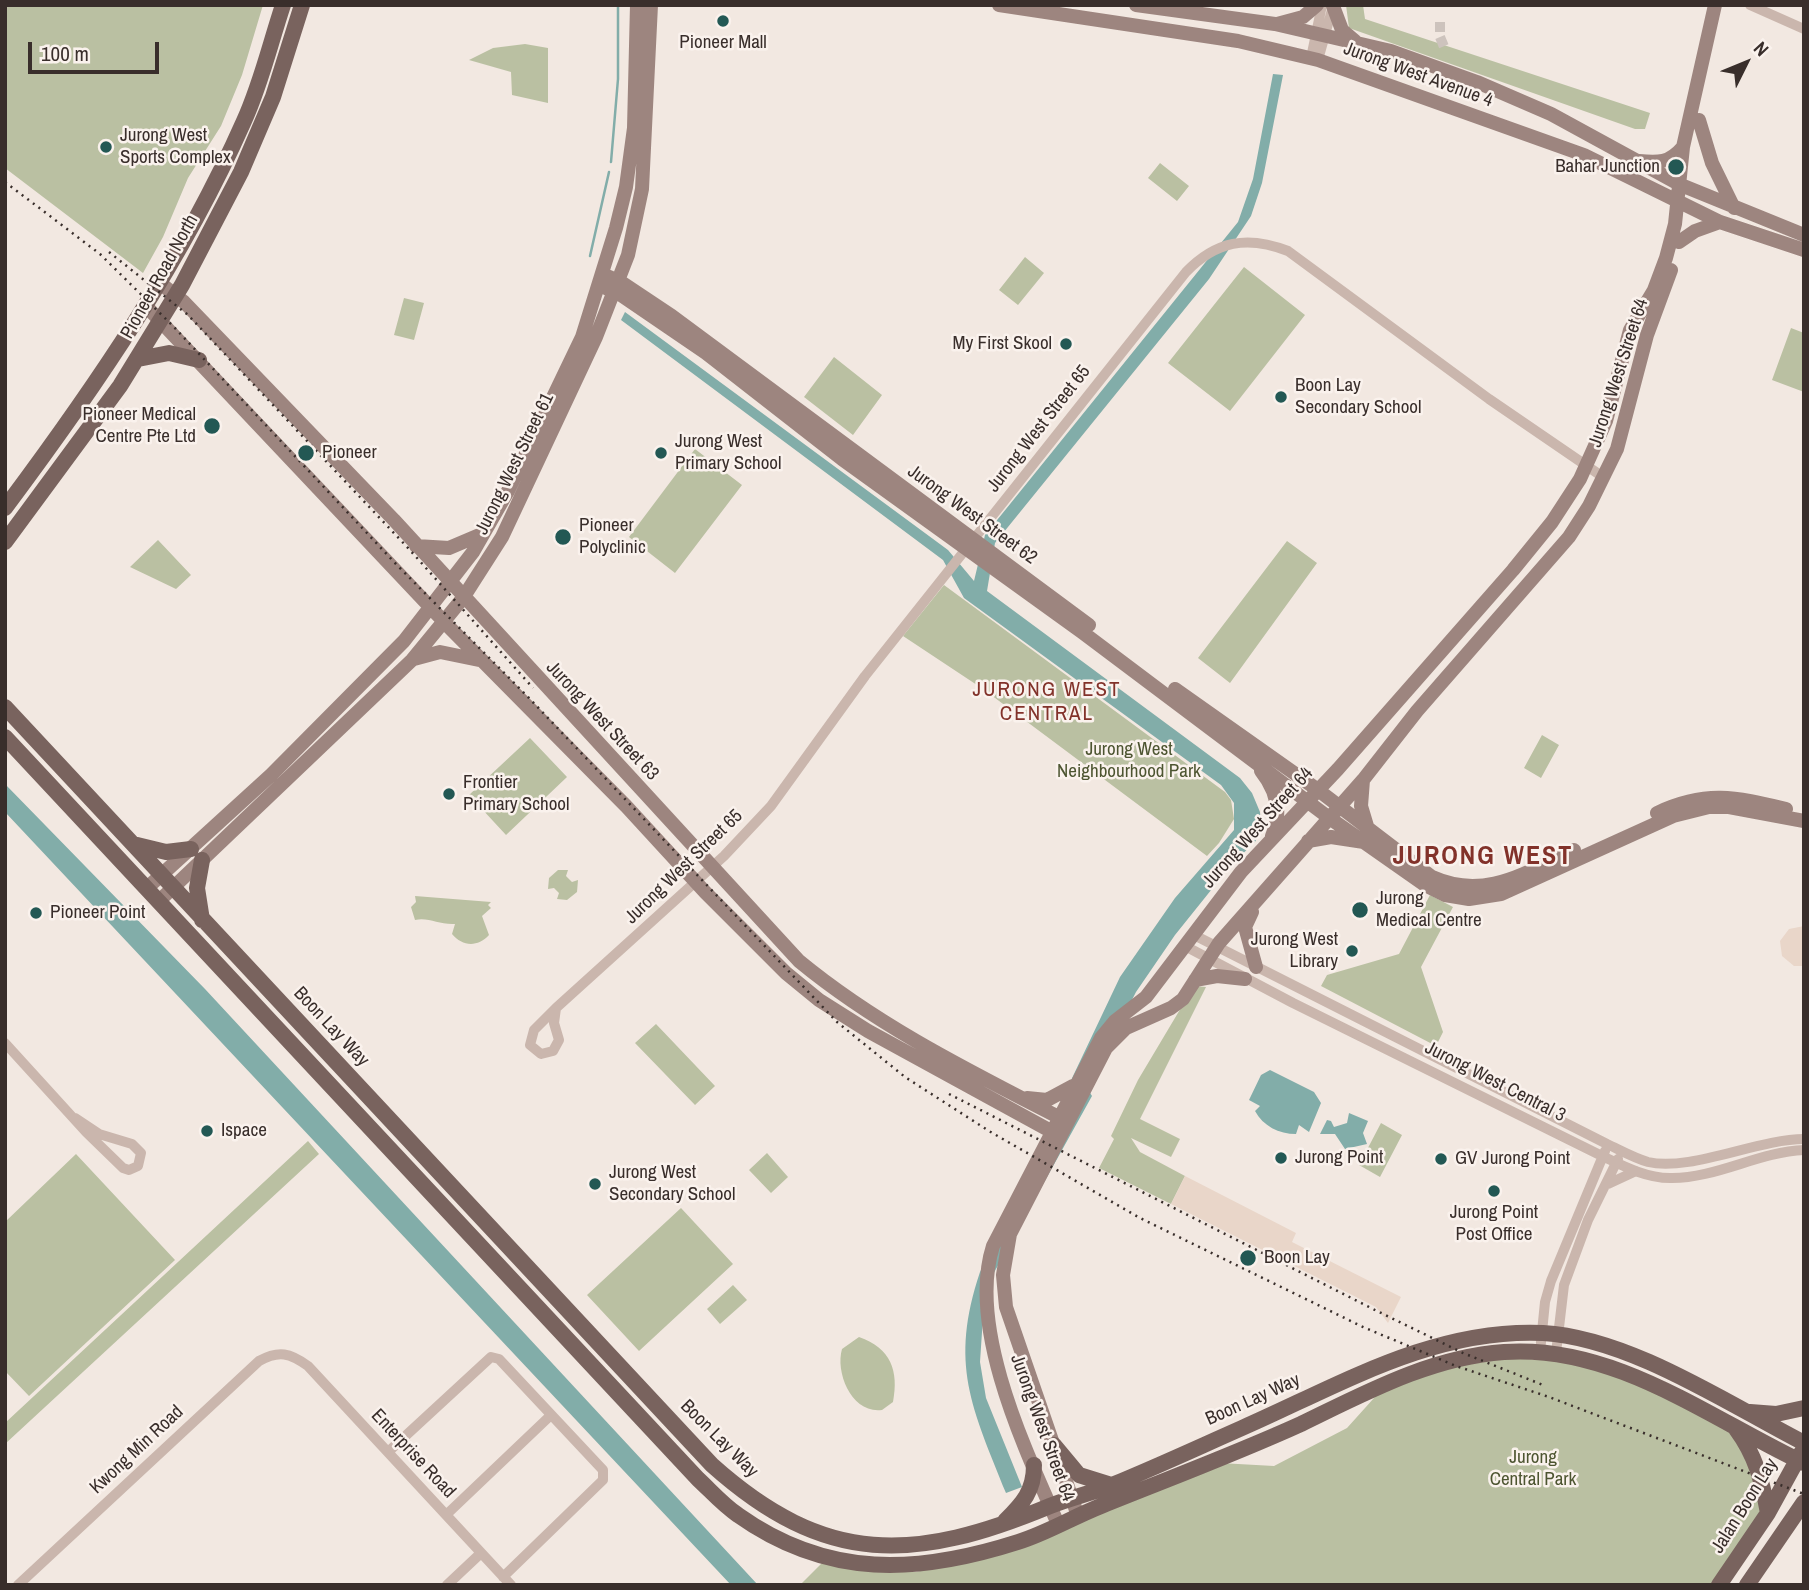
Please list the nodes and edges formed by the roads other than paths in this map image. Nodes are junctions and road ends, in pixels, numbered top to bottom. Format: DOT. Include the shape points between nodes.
graph roads {
  1 [pos="283,5"];
  2 [pos="637,5"];
  3 [pos="651,5"];
  4 [pos="999,5"];
  5 [pos="1136,5"];
  6 [pos="1317,5"];
  7 [pos="1715,5"];
  8 [pos="1724,5"];
  9 [pos="1750,5"];
  10 [pos="1330,6"];
  11 [pos="303,9"];
  12 [pos="1275,24"];
  13 [pos="1804,29"];
  14 [pos="1320,35"];
  15 [pos="1356,42"];
  16 [pos="1315,59"];
  17 [pos="1699,120"];
  18 [pos="1684,147"];
  19 [pos="1631,160"];
  20 [pos="1684,187"];
  21 [pos="1682,204"];
  22 [pos="1734,208"];
  23 [pos="1720,222"];
  24 [pos="1804,235"];
  25 [pos="1679,242"];
  26 [pos="1804,250"];
  27 [pos="601,280"];
  28 [pos="159,283"];
  29 [pos="616,286"];
  30 [pos="176,295"];
  31 [pos="146,306"];
  32 [pos="162,321"];
  33 [pos="138,359"];
  34 [pos="200,359"];
  35 [pos="1585,468"];
  36 [pos="1603,477"];
  37 [pos="5,508"];
  38 [pos="485,532"];
  39 [pos="5,542"];
  40 [pos="970,543"];
  41 [pos="416,546"];
  42 [pos="449,582"];
  43 [pos="463,598"];
  44 [pos="430,606"];
  45 [pos="445,622"];
  46 [pos="412,660"];
  47 [pos="484,661"];
  48 [pos="5,707"];
  49 [pos="5,737"];
  50 [pos="1254,762"];
  51 [pos="1287,769"];
  52 [pos="1338,769"];
  53 [pos="1363,780"];
  54 [pos="1313,795"];
  55 [pos="1339,805"];
  56 [pos="1804,813"];
  57 [pos="1328,817"];
  58 [pos="1804,821"];
  59 [pos="1368,837"];
  60 [pos="1308,841"];
  61 [pos="1270,842"];
  62 [pos="130,843"];
  63 [pos="197,854"];
  64 [pos="711,868"];
  65 [pos="160,876"];
  66 [pos="696,882"];
  67 [pos="147,888"];
  68 [pos="173,889"];
  69 [pos="1257,898"];
  70 [pos="159,901"];
  71 [pos="202,920"];
  72 [pos="1189,940"];
  73 [pos="1212,953"];
  74 [pos="1256,967"];
  75 [pos="1245,979"];
  76 [pos="1195,980"];
  77 [pos="556,1008"];
  78 [pos="5,1043"];
  79 [pos="1076,1084"];
  80 [pos="1016,1096"];
  81 [pos="75,1118"];
  82 [pos="1059,1127"];
  83 [pos="1804,1139"];
  84 [pos="1607,1144"];
  85 [pos="1804,1150"];
  86 [pos="1622,1152"];
  87 [pos="1602,1156"];
  88 [pos="1616,1163"];
  89 [pos="1636,1171"];
  90 [pos="1605,1186"];
  91 [pos="1550,1334"];
  92 [pos="286,1353"];
  93 [pos="1548,1353"];
  94 [pos="1804,1408"];
  95 [pos="1744,1412"];
  96 [pos="551,1415"];
  97 [pos="1735,1427"];
  98 [pos="1054,1445"];
  99 [pos="388,1452"];
  100 [pos="1802,1453"];
  101 [pos="1034,1465"];
  102 [pos="1111,1485"];
  103 [pos="1072,1499"];
  104 [pos="1804,1502"];
  105 [pos="1050,1507"];
  106 [pos="1768,1513"];
  107 [pos="446,1515"];
  108 [pos="1078,1516"];
  109 [pos="1004,1523"];
  110 [pos="1058,1524"];
  111 [pos="1804,1528"];
  112 [pos="1781,1539"];
  113 [pos="481,1553"];
  114 [pos="507,1581"];
  115 [pos="18,1585"];
  116 [pos="447,1585"];
  117 [pos="1719,1585"];
  118 [pos="1748,1585"];
  1 -- 28 [label="main road, Pioneer Road North" via="244,121"];
  2 -- 27 [label="street, Jurong West Street 61" via="629,169"];
  3 -- 29 [label="street, Jurong West Street 61" via="642,189"];
  4 -- 16 [label="street, Jurong West Avenue 4" via="1238,41"];
  5 -- 12 [label="street, Jurong West Avenue 4"];
  6 -- 12 [label="street" via="1303,17"];
  7 -- 18 [label="street"];
  8 -- 17 [label="street"];
  9 -- 13 [label="street"];
  10 -- 14 [label="street"];
  10 -- 15 [label="street" via="1342,30"];
  11 -- 30 [label="main road, Pioneer Road North" via="241,172"];
  12 -- 14 [label="street, Jurong West Avenue 4"];
  14 -- 15 [label="street, Jurong West Avenue 4"];
  14 -- 16 [label="street"];
  15 -- 19 [label="street, Jurong West Avenue 4" via="1477,82 1551,114"];
  16 -- 21 [label="street, Jurong West Avenue 4" via="1584,155"];
  17 -- 20 [label="street"];
  17 -- 22 [label="street" via="1712,163"];
  18 -- 19 [label="street" via="1661,163"];
  18 -- 20 [label="street"];
  19 -- 20 [label="street, Jurong West Avenue 4"];
  20 -- 21 [label="street, Jurong West Street 64"];
  20 -- 22 [label="street, Jurong West Avenue 4"];
  21 -- 23 [label="street, Jurong West Avenue 4"];
  21 -- 25 [label="street, Jurong West Street 64"];
  21 -- 35 [label="street, Jurong West Street 64" via="1661,274 1630,330 1606,421"];
  22 -- 24 [label="street, Jurong West Avenue 4"];
  23 -- 25 [label="street" via="1695,230"];
  23 -- 26 [label="street, Jurong West Avenue 4"];
  25 -- 36 [label="street, Jurong West Street 64" via="1647,335 1617,449"];
  27 -- 29 [label="street, Jurong West Street 62"];
  27 -- 38 [label="street, Jurong West Street 61" via="582,337 520,470"];
  28 -- 30 [label="street, Jurong West Street 63"];
  28 -- 31 [label="main road, Pioneer Road North"];
  29 -- 40 [label="street, Jurong West Street 62" via="842,459"];
  29 -- 43 [label="street, Jurong West Street 61" via="514,515"];
  30 -- 32 [label="main road, Pioneer Road North"];
  30 -- 41 [label="street, Jurong West Street 63"];
  31 -- 32 [label="street, Jurong West Street 63"];
  31 -- 37 [label="main road, Pioneer Road North" via="94,387"];
  32 -- 33 [label="main road, Pioneer Road North"];
  32 -- 34 [label="street, Jurong West Street 63"];
  33 -- 34 [label="main road" via="169,353"];
  33 -- 39 [label="main road, Pioneer Road North" via="61,471"];
  34 -- 44 [label="street, Jurong West Street 63"];
  35 -- 36 [label="street, Jurong West Street 65"];
  35 -- 40 [label="street, Jurong West Street 65" via="1288,251 1269,244 1230,243 1200,258 1186,272"];
  35 -- 52 [label="street, Jurong West Street 64" via="1533,547"];
  36 -- 53 [label="street, Jurong West Street 64" via="1569,537"];
  38 -- 41 [label="street" via="449,548"];
  38 -- 42 [label="street, Jurong West Street 61"];
  40 -- 50 [label="street, Jurong West Street 62"];
  40 -- 51 [label="street, Jurong West Street 62"];
  40 -- 64 [label="street, Jurong West Street 65" via="771,806"];
  41 -- 42 [label="street, Jurong West Street 63"];
  42 -- 43 [label="street, Jurong West Street 63"];
  42 -- 44 [label="street, Jurong West Street 61"];
  43 -- 45 [label="street, Jurong West Street 61"];
  43 -- 64 [label="street, Jurong West Street 63"];
  44 -- 45 [label="street, Jurong West Street 63"];
  44 -- 63 [label="street, Jurong West Street 61" via="373,675"];
  45 -- 46 [label="street, Jurong West Street 61"];
  45 -- 47 [label="street, Jurong West Street 63"];
  46 -- 47 [label="street" via="440,652"];
  46 -- 63 [label="street, Jurong West Street 61"];
  47 -- 66 [label="street, Jurong West Street 63"];
  48 -- 62 [label="main road, Boon Lay Way"];
  49 -- 67 [label="main road, Boon Lay Way"];
  50 -- 54 [label="street, Jurong West Street 62"];
  50 -- 61 [label="street" via="1279,805"];
  51 -- 52 [label="street" via="1316,775"];
  51 -- 54 [label="street, Jurong West Street 62"];
  52 -- 54 [label="street, Jurong West Street 64"];
  53 -- 55 [label="street, Jurong West Street 64"];
  53 -- 59 [label="street" via="1362,813"];
  54 -- 55 [label="street"];
  54 -- 57 [label="street"];
  54 -- 61 [label="street, Jurong West Street 64"];
  55 -- 57 [label="street, Jurong West Street 64"];
  55 -- 59 [label="street"];
  56 -- 59 [label="street" via="1708,796 1677,804 1483,888 1432,877"];
  57 -- 59 [label="street"];
  57 -- 60 [label="street, Jurong West Street 64"];
  58 -- 59 [label="street" via="1709,807 1673,816 1501,894 1469,899 1425,885"];
  59 -- 60 [label="street"];
  60 -- 69 [label="street, Jurong West Street 64"];
  61 -- 72 [label="street, Jurong West Street 64"];
  62 -- 63 [label="main road"];
  62 -- 65 [label="main road, Boon Lay Way"];
  63 -- 65 [label="street, Jurong West Street 61"];
  63 -- 68 [label="street, Jurong West Street 61"];
  63 -- 71 [label="main road"];
  64 -- 66 [label="street, Jurong West Street 65"];
  64 -- 80 [label="street, Jurong West Street 63" via="799,961 838,993"];
  65 -- 67 [label="street, Jurong West Street 61"];
  65 -- 68 [label="main road, Boon Lay Way"];
  66 -- 77 [label="street, Jurong West Street 65"];
  66 -- 82 [label="street, Jurong West Street 63" via="786,974 819,1000 947,1076"];
  67 -- 70 [label="main road, Boon Lay Way"];
  68 -- 70 [label="street, Jurong West Street 61"];
  68 -- 71 [label="main road, Boon Lay Way"];
  69 -- 73 [label="street, Jurong West Street 64"];
  69 -- 74 [label="street" via="1245,927"];
  70 -- 110 [label="main road, Boon Lay Way" via="698,1479 736,1514 772,1536 858,1565 916,1566 1021,1541"];
  71 -- 109 [label="main road, Boon Lay Way" via="702,1456 747,1497 777,1516 860,1543 917,1546 962,1538"];
  72 -- 73 [label="street, Jurong West Central 3"];
  72 -- 79 [label="street, Jurong West Street 64" via="1146,997 1101,1038"];
  73 -- 74 [label="street, Jurong West Central 3"];
  73 -- 75 [label="street, Jurong West Central 3"];
  73 -- 76 [label="street, Jurong West Street 64"];
  74 -- 84 [label="street, Jurong West Central 3"];
  75 -- 76 [label="street" via="1217,976"];
  75 -- 87 [label="street, Jurong West Central 3"];
  76 -- 82 [label="street, Jurong West Street 64" via="1177,1003 1126,1028 1106,1048"];
  78 -- 81 [label="street"];
  79 -- 80 [label="street" via="1047,1100"];
  79 -- 82 [label="street, Jurong West Street 64"];
  80 -- 82 [label="street, Jurong West Street 63"];
  81 -- 81 [label="street" via="99,1134 132,1144 141,1153 138,1166 123,1168"];
  82 -- 98 [label="street, Jurong West Street 64" via="1010,1234 1003,1275 1006,1307"];
  82 -- 101 [label="street, Jurong West Street 64" via="993,1246 985,1282 985,1311 996,1362"];
  83 -- 86 [label="street, Jurong West Central 3" via="1675,1161 1650,1162"];
  84 -- 86 [label="street, Jurong West Central 3"];
  84 -- 87 [label="street"];
  85 -- 89 [label="street, Jurong West Central 3" via="1766,1154 1686,1177"];
  86 -- 88 [label="street"];
  87 -- 88 [label="street, Jurong West Central 3"];
  87 -- 91 [label="street" via="1559,1256 1545,1302"];
  88 -- 89 [label="street, Jurong West Central 3"];
  88 -- 90 [label="street"];
  89 -- 90 [label="street"];
  90 -- 91 [label="street" via="1564,1284"];
  91 -- 93 [label="street"];
  91 -- 93 [label="street"];
  91 -- 95 [label="main road, Boon Lay Way" via="1628,1355"];
  91 -- 102 [label="main road, Boon Lay Way" via="1466,1338 1433,1345"];
  92 -- 99 [label="street, Enterprise Road" via="308,1366"];
  92 -- 115 [label="street, Kwong Min Road" via="259,1361"];
  93 -- 97 [label="main road, Boon Lay Way" via="1581,1358 1640,1380"];
  93 -- 108 [label="main road, Boon Lay Way" via="1504,1352 1439,1363"];
  94 -- 95 [label="main road" via="1776,1414"];
  95 -- 100 [label="main road, Boon Lay Way"];
  96 -- 99 [label="street" via="491,1357"];
  96 -- 107 [label="street"];
  96 -- 114 [label="street" via="605,1476"];
  97 -- 100 [label="main road, Boon Lay Way"];
  97 -- 106 [label="main road" via="1752,1451"];
  98 -- 102 [label="main road" via="1079,1475"];
  98 -- 103 [label="street, Jurong West Street 64"];
  99 -- 107 [label="street, Enterprise Road"];
  100 -- 106 [label="main road, Jalan Boon Lay"];
  101 -- 105 [label="street, Jurong West Street 64"];
  101 -- 109 [label="main road" via="1029,1494"];
  102 -- 103 [label="main road, Boon Lay Way"];
  103 -- 105 [label="main road, Boon Lay Way"];
  103 -- 108 [label="street, Jurong West Street 64"];
  104 -- 112 [label="main road"];
  105 -- 109 [label="main road, Boon Lay Way"];
  105 -- 110 [label="street, Jurong West Street 64"];
  106 -- 117 [label="main road, Jalan Boon Lay"];
  107 -- 113 [label="street, Enterprise Road"];
  108 -- 110 [label="main road, Boon Lay Way"];
  111 -- 112 [label="main road"];
  112 -- 118 [label="main road"];
  113 -- 114 [label="street, Enterprise Road"];
  113 -- 116 [label="street"];
}
